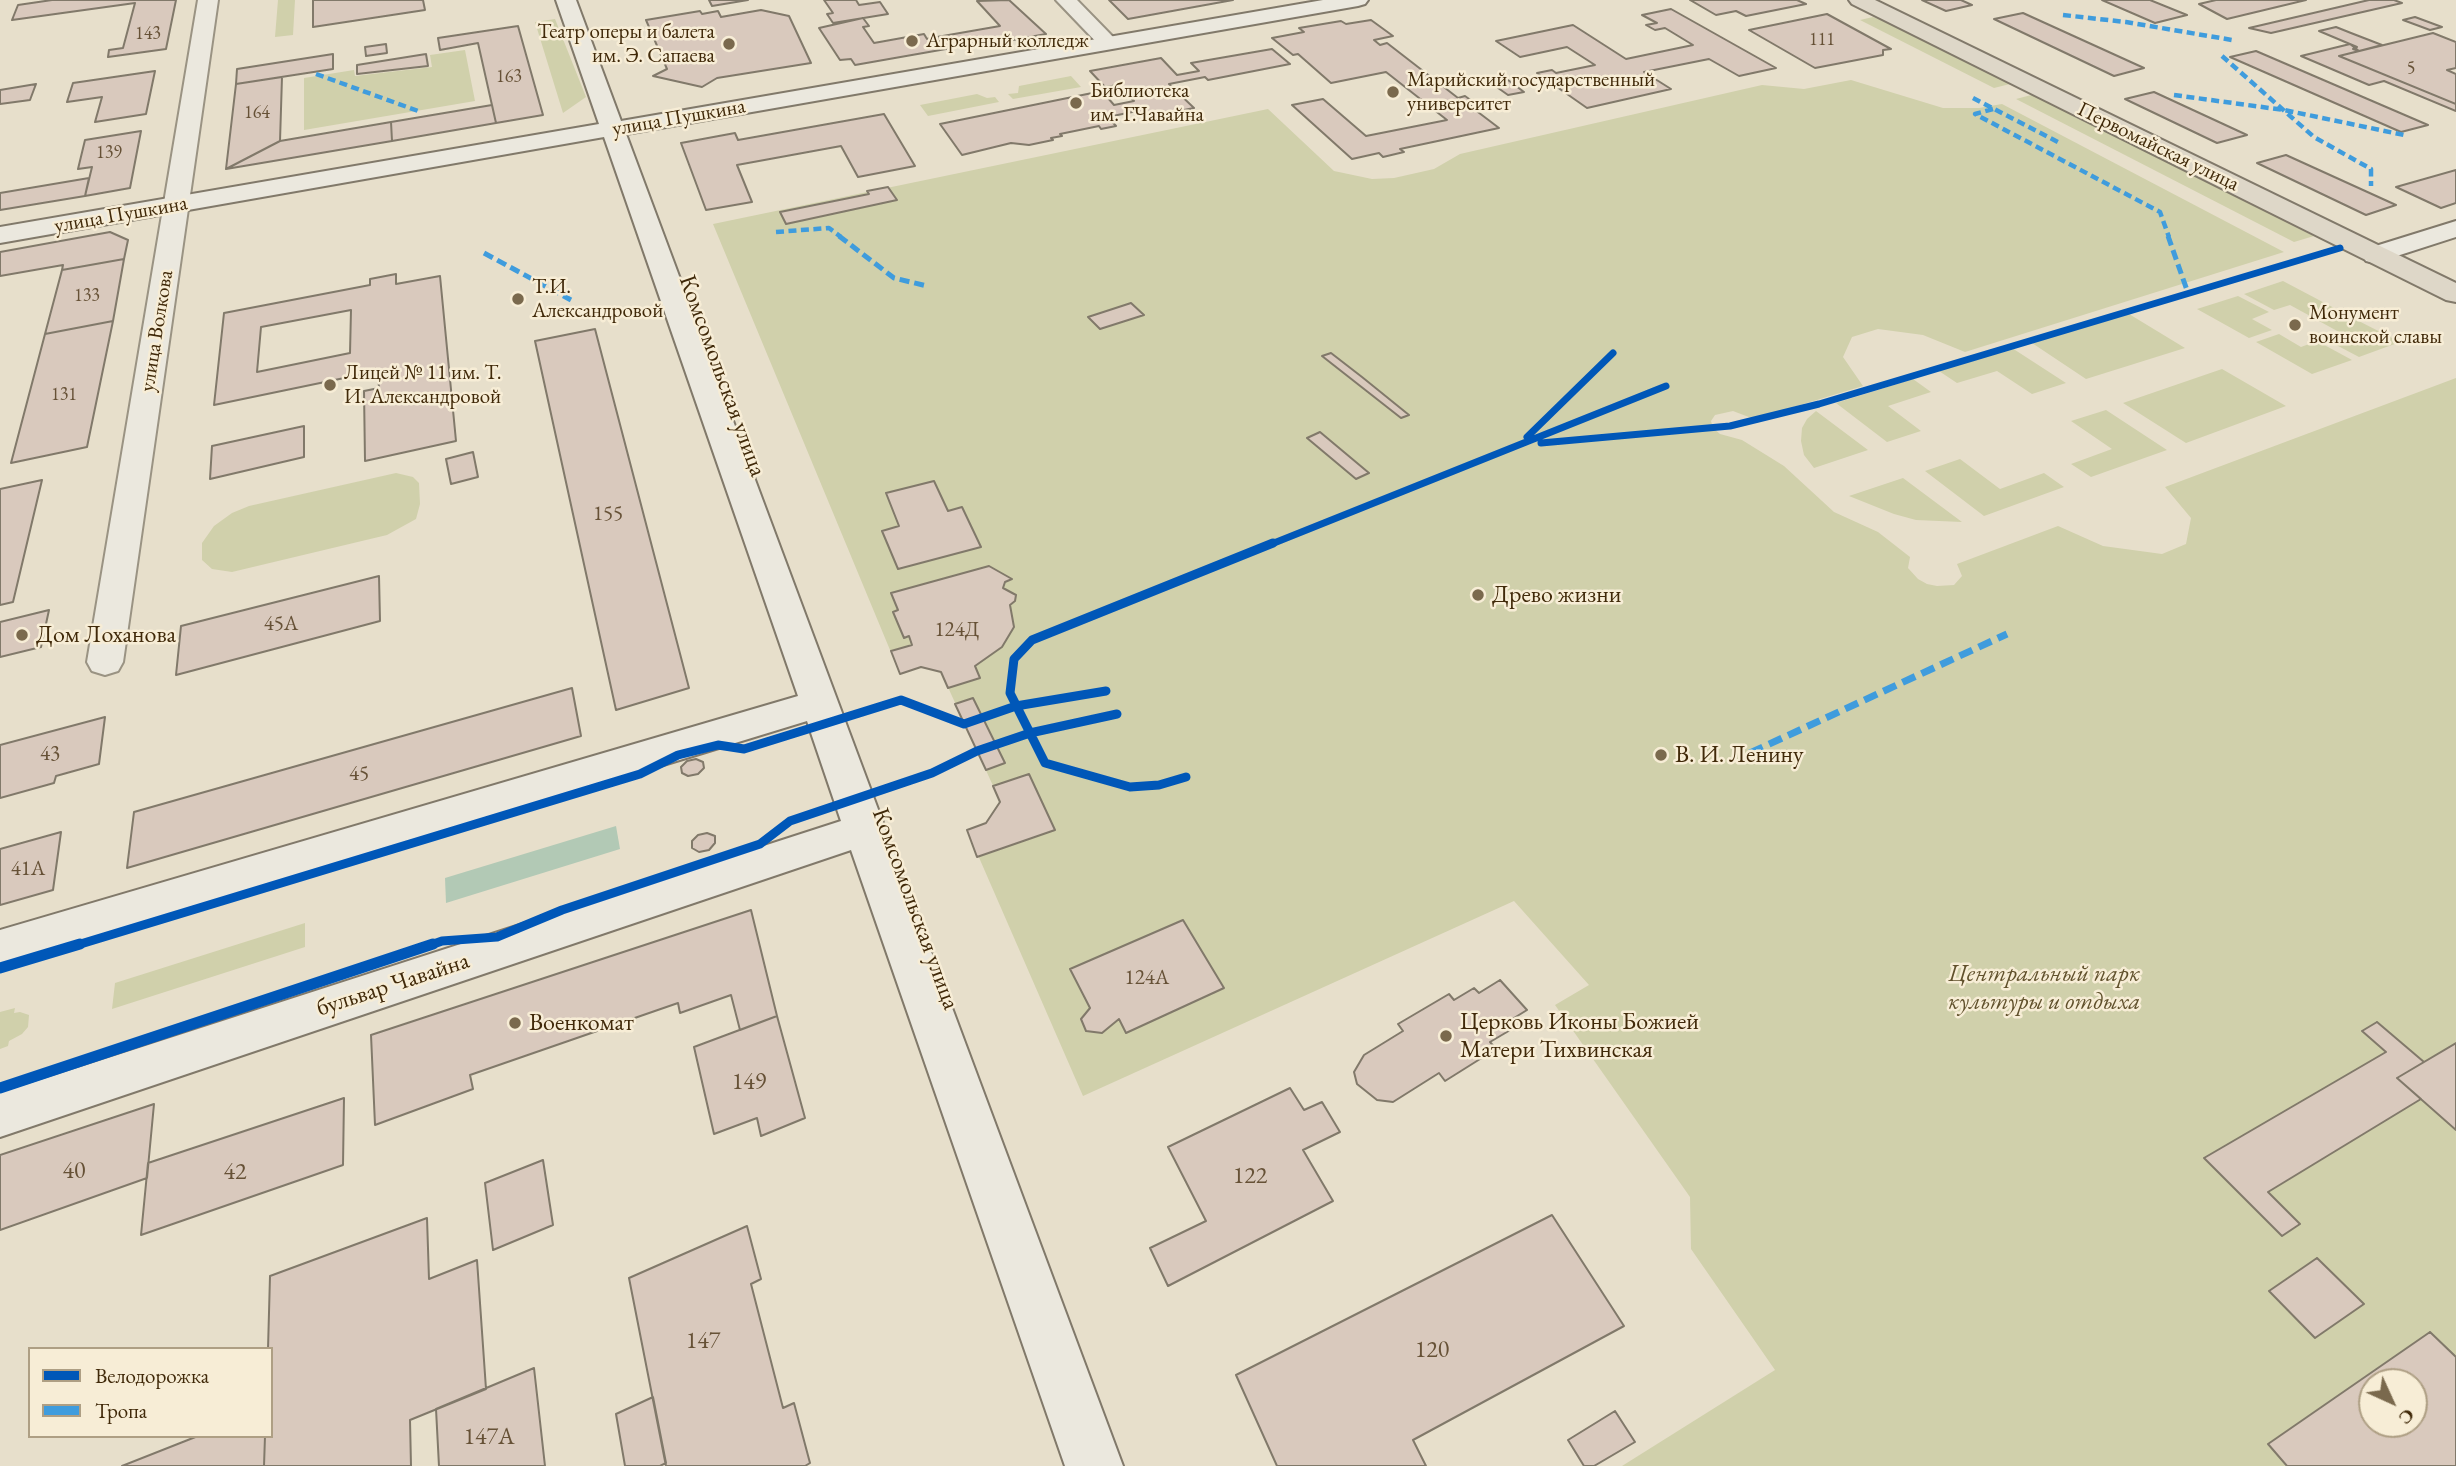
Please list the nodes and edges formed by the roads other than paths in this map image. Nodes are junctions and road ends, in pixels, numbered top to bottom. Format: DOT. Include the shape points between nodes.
graph roads {
  1 [pos="208,0"];
  2 [pos="566,0"];
  3 [pos="1066,0"];
  4 [pos="1358,0"];
  5 [pos="1859,0"];
  6 [pos="1108,43"];
  7 [pos="612,130"];
  8 [pos="177,205"];
  9 [pos="2456,229"];
  10 [pos="0,235"];
  11 [pos="2375,255"];
  12 [pos="2456,295"];
  13 [pos="105,662"];
  14 [pos="820,703"];
  15 [pos="865,829"];
  16 [pos="0,949"];
  17 [pos="0,1115"];
  18 [pos="1094,1466"];
  1 -- 8 [label="street, улица Волкова"];
  2 -- 7 [label="street, Комсомольская улица"];
  3 -- 6 [label="street"];
  4 -- 6 [label="street, улица Пушкина"];
  5 -- 11 [label="main road, Первомайская улица"];
  6 -- 7 [label="street, улица Пушкина"];
  7 -- 8 [label="street, улица Пушкина"];
  7 -- 14 [label="street, Комсомольская улица"];
  8 -- 10 [label="street, улица Пушкина"];
  8 -- 13 [label="street, улица Волкова"];
  9 -- 11 [label="street"];
  11 -- 12 [label="main road, Первомайская улица"];
  14 -- 15 [label="street, Комсомольская улица"];
  14 -- 16 [label="street"];
  15 -- 17 [label="street, бульвар Чавайна"];
  15 -- 18 [label="street, Комсомольская улица"];
}
